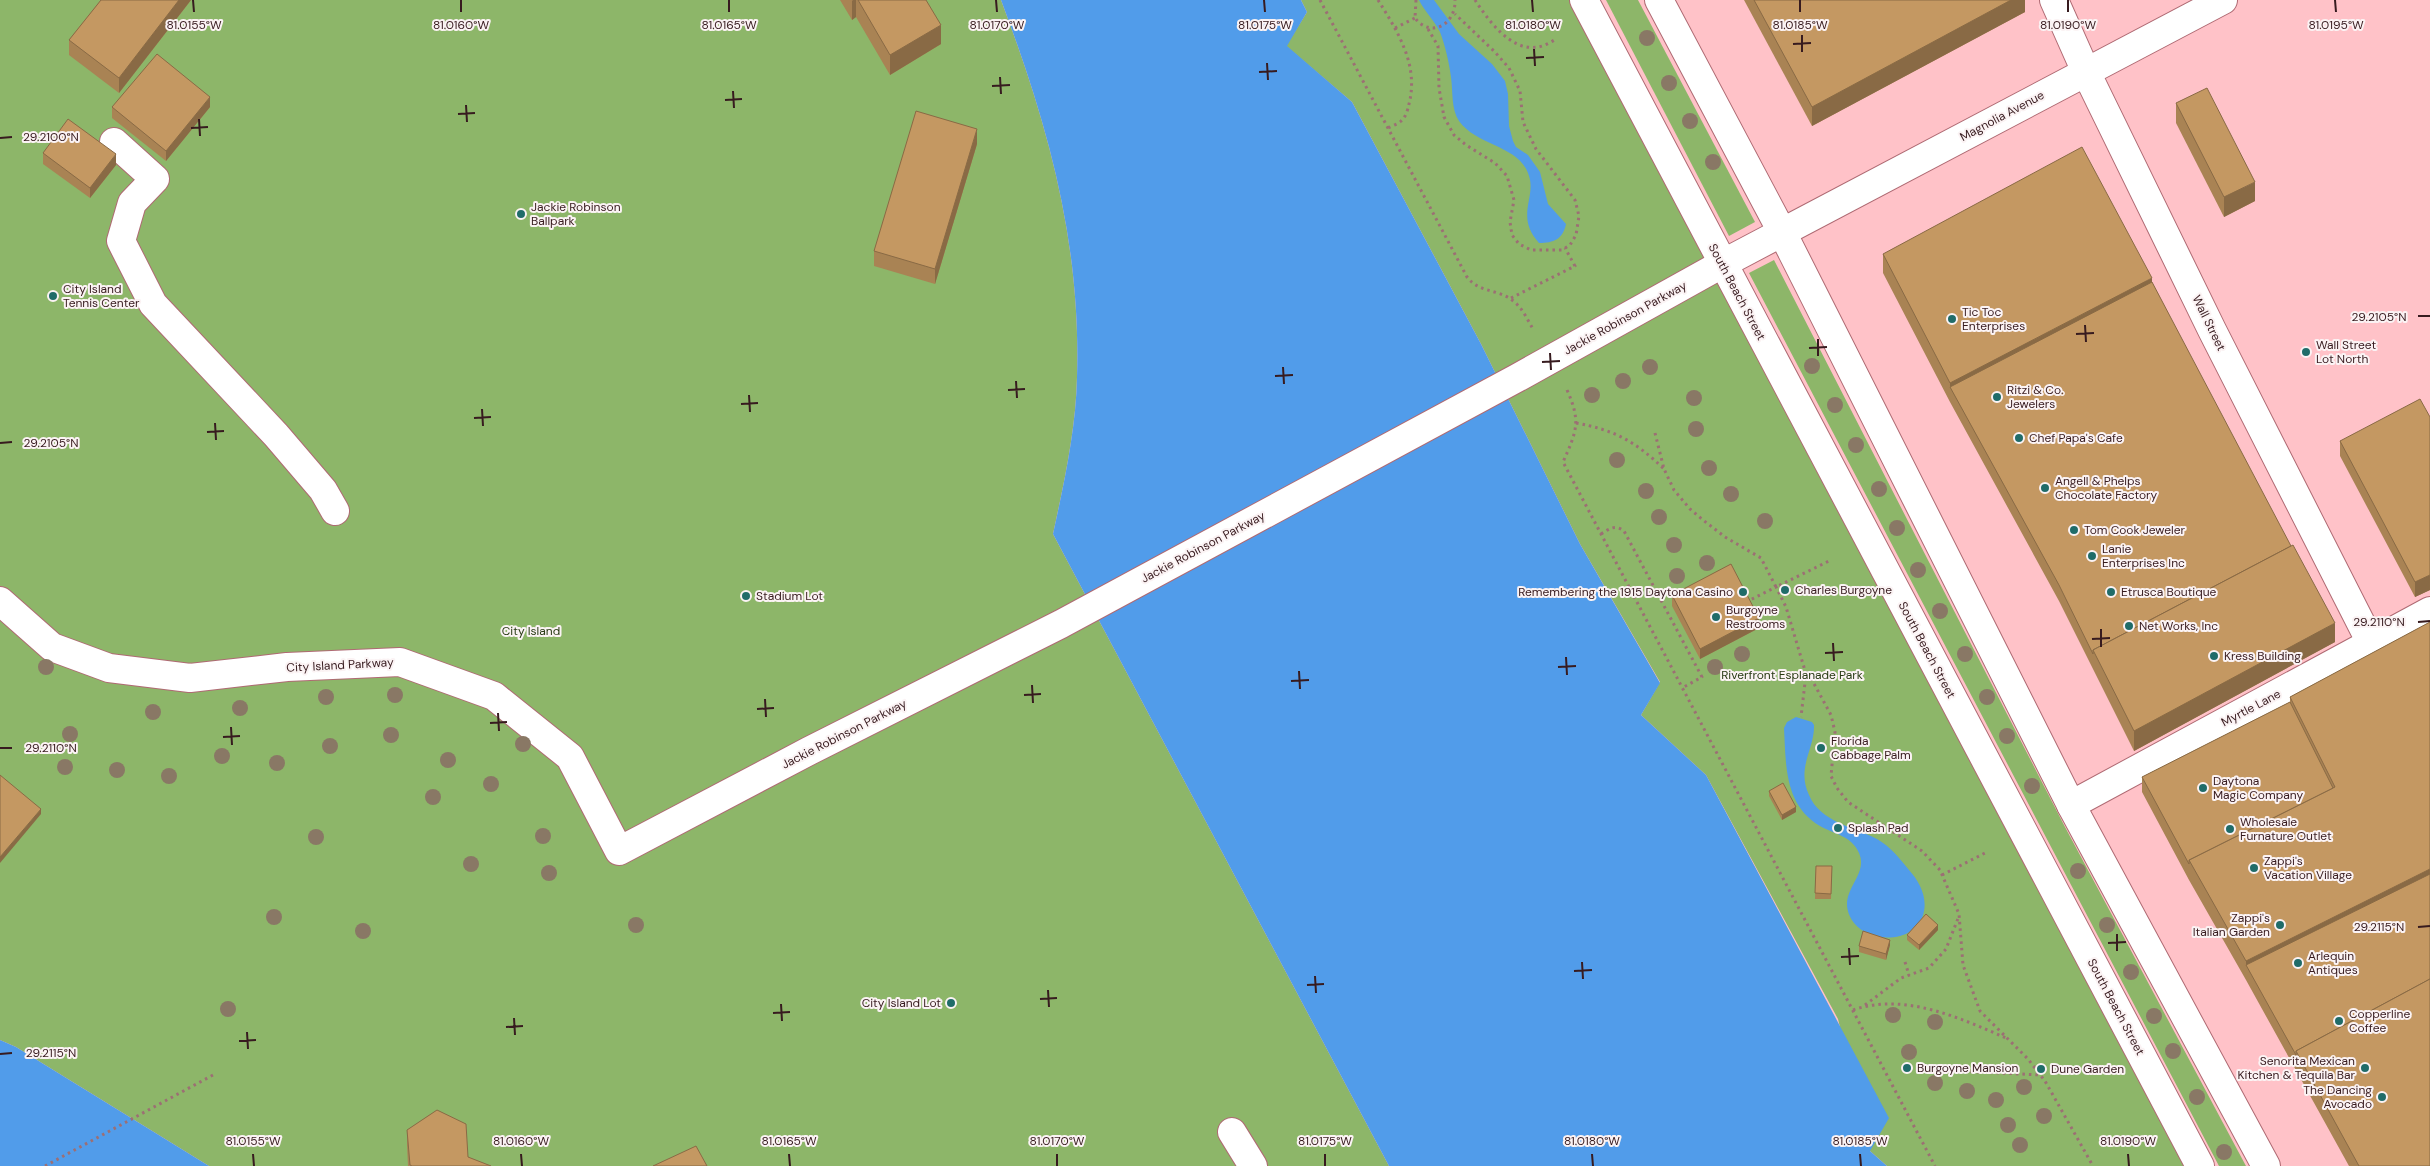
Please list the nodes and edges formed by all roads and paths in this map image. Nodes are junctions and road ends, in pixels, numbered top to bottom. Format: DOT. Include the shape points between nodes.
graph roads {
  1 [pos="1320,0"];
  2 [pos="1378,0"];
  3 [pos="1410,0"];
  4 [pos="1455,0"];
  5 [pos="1475,0"];
  6 [pos="1584,0"];
  7 [pos="1659,0"];
  8 [pos="2054,0"];
  9 [pos="2223,0"];
  10 [pos="1415,2"];
  11 [pos="1454,14"];
  12 [pos="1414,18"];
  13 [pos="1395,28"];
  14 [pos="1428,29"];
  15 [pos="1556,39"];
  16 [pos="2086,72"];
  17 [pos="1388,128"];
  18 [pos="114,142"];
  19 [pos="1782,232"];
  20 [pos="1565,248"];
  21 [pos="1722,264"];
  22 [pos="1511,298"];
  23 [pos="1533,329"];
  24 [pos="1567,390"];
  25 [pos="1576,423"];
  26 [pos="1655,433"];
  27 [pos="1664,469"];
  28 [pos="335,511"];
  29 [pos="1601,534"];
  30 [pos="1829,561"];
  31 [pos="1776,587"];
  32 [pos="0,602"];
  33 [pos="1746,602"];
  34 [pos="2430,611"];
  35 [pos="1686,631"];
  36 [pos="1679,635"];
  37 [pos="2371,643"];
  38 [pos="1806,674"];
  39 [pos="1682,688"];
  40 [pos="1801,717"];
  41 [pos="2071,805"];
  42 [pos="619,851"];
  43 [pos="1985,853"];
  44 [pos="1942,875"];
  45 [pos="1959,914"];
  46 [pos="1905,962"];
  47 [pos="1909,975"];
  48 [pos="1865,1006"];
  49 [pos="1853,1010"];
  50 [pos="2009,1039"];
  51 [pos="1938,1070"];
  52 [pos="213,1075"];
  53 [pos="2041,1075"];
  54 [pos="1232,1132"];
  55 [pos="45,1166"];
  56 [pos="1253,1166"];
  57 [pos="1935,1166"];
  58 [pos="2093,1166"];
  59 [pos="2200,1166"];
  60 [pos="2266,1166"];
  1 -- 17 [label="path"];
  2 -- 13 [label="path"];
  3 -- 10 [label="path"];
  4 -- 11 [label="path"];
  5 -- 15 [label="path" via="1510,41 1524,47 1538,47"];
  6 -- 21 [label="street, South Beach Street"];
  7 -- 19 [label="street"];
  8 -- 16 [label="street, Wall Street"];
  9 -- 16 [label="street, Magnolia Avenue"];
  10 -- 12 [label="path"];
  11 -- 14 [label="path" via="1443,25"];
  11 -- 20 [label="path" via="1509,68 1520,91 1523,122 1536,149 1575,200 1579,225 1570,245"];
  12 -- 13 [label="path"];
  12 -- 14 [label="path" via="1420,26"];
  13 -- 17 [label="path" via="1407,53 1411,98 1402,121"];
  14 -- 20 [label="path" via="1438,46 1438,88 1444,117 1454,135 1496,162 1507,176 1514,200 1510,222 1512,235 1519,244 1531,250 1552,252"];
  16 -- 19 [label="street, Magnolia Avenue"];
  16 -- 37 [label="street, Wall Street"];
  17 -- 22 [label="path" via="1467,277 1483,290"];
  18 -- 28 [label="street" via="155,179 132,203 121,241 153,304 276,435 323,490"];
  19 -- 21 [label="street, Jackie Robinson Parkway"];
  19 -- 41 [label="street"];
  20 -- 22 [label="path" via="1575,266"];
  21 -- 42 [label="street, Jackie Robinson Parkway" via="1518,378 1061,624"];
  21 -- 59 [label="street, South Beach Street"];
  22 -- 23 [label="path"];
  24 -- 25 [label="path" via="1575,407"];
  25 -- 27 [label="path" via="1631,440"];
  25 -- 29 [label="path" via="1563,462"];
  26 -- 27 [label="path"];
  27 -- 31 [label="path" via="1674,490 1690,510 1724,537 1761,558"];
  29 -- 36 [label="path" via="1612,527 1624,531"];
  29 -- 39 [label="path"];
  30 -- 31 [label="path"];
  31 -- 33 [label="path"];
  31 -- 38 [label="path" via="1786,607"];
  32 -- 42 [label="street, City Island Parkway" via="52,647 109,668 190,678 287,667 400,662 494,696 570,758"];
  34 -- 37 [label="street, Myrtle Lane"];
  35 -- 36 [label="path"];
  36 -- 39 [label="path" via="1702,677"];
  37 -- 41 [label="street, Myrtle Lane"];
  38 -- 40 [label="path"];
  38 -- 44 [label="path" via="1831,714 1835,732 1831,776 1837,788 1848,802 1922,851"];
  39 -- 49 [label="path"];
  41 -- 60 [label="street"];
  43 -- 44 [label="path"];
  44 -- 45 [label="path"];
  45 -- 47 [label="path" via="1946,949 1929,968"];
  45 -- 50 [label="path" via="1963,965 1969,986 1980,1011"];
  46 -- 47 [label="path"];
  47 -- 48 [label="path" via="1876,995"];
  48 -- 49 [label="path"];
  48 -- 50 [label="path" via="1910,1006 1945,1013"];
  49 -- 57 [label="path"];
  50 -- 53 [label="path"];
  51 -- 53 [label="path"];
  52 -- 55 [label="path"];
  53 -- 58 [label="path"];
  54 -- 56 [label="street"];
}
